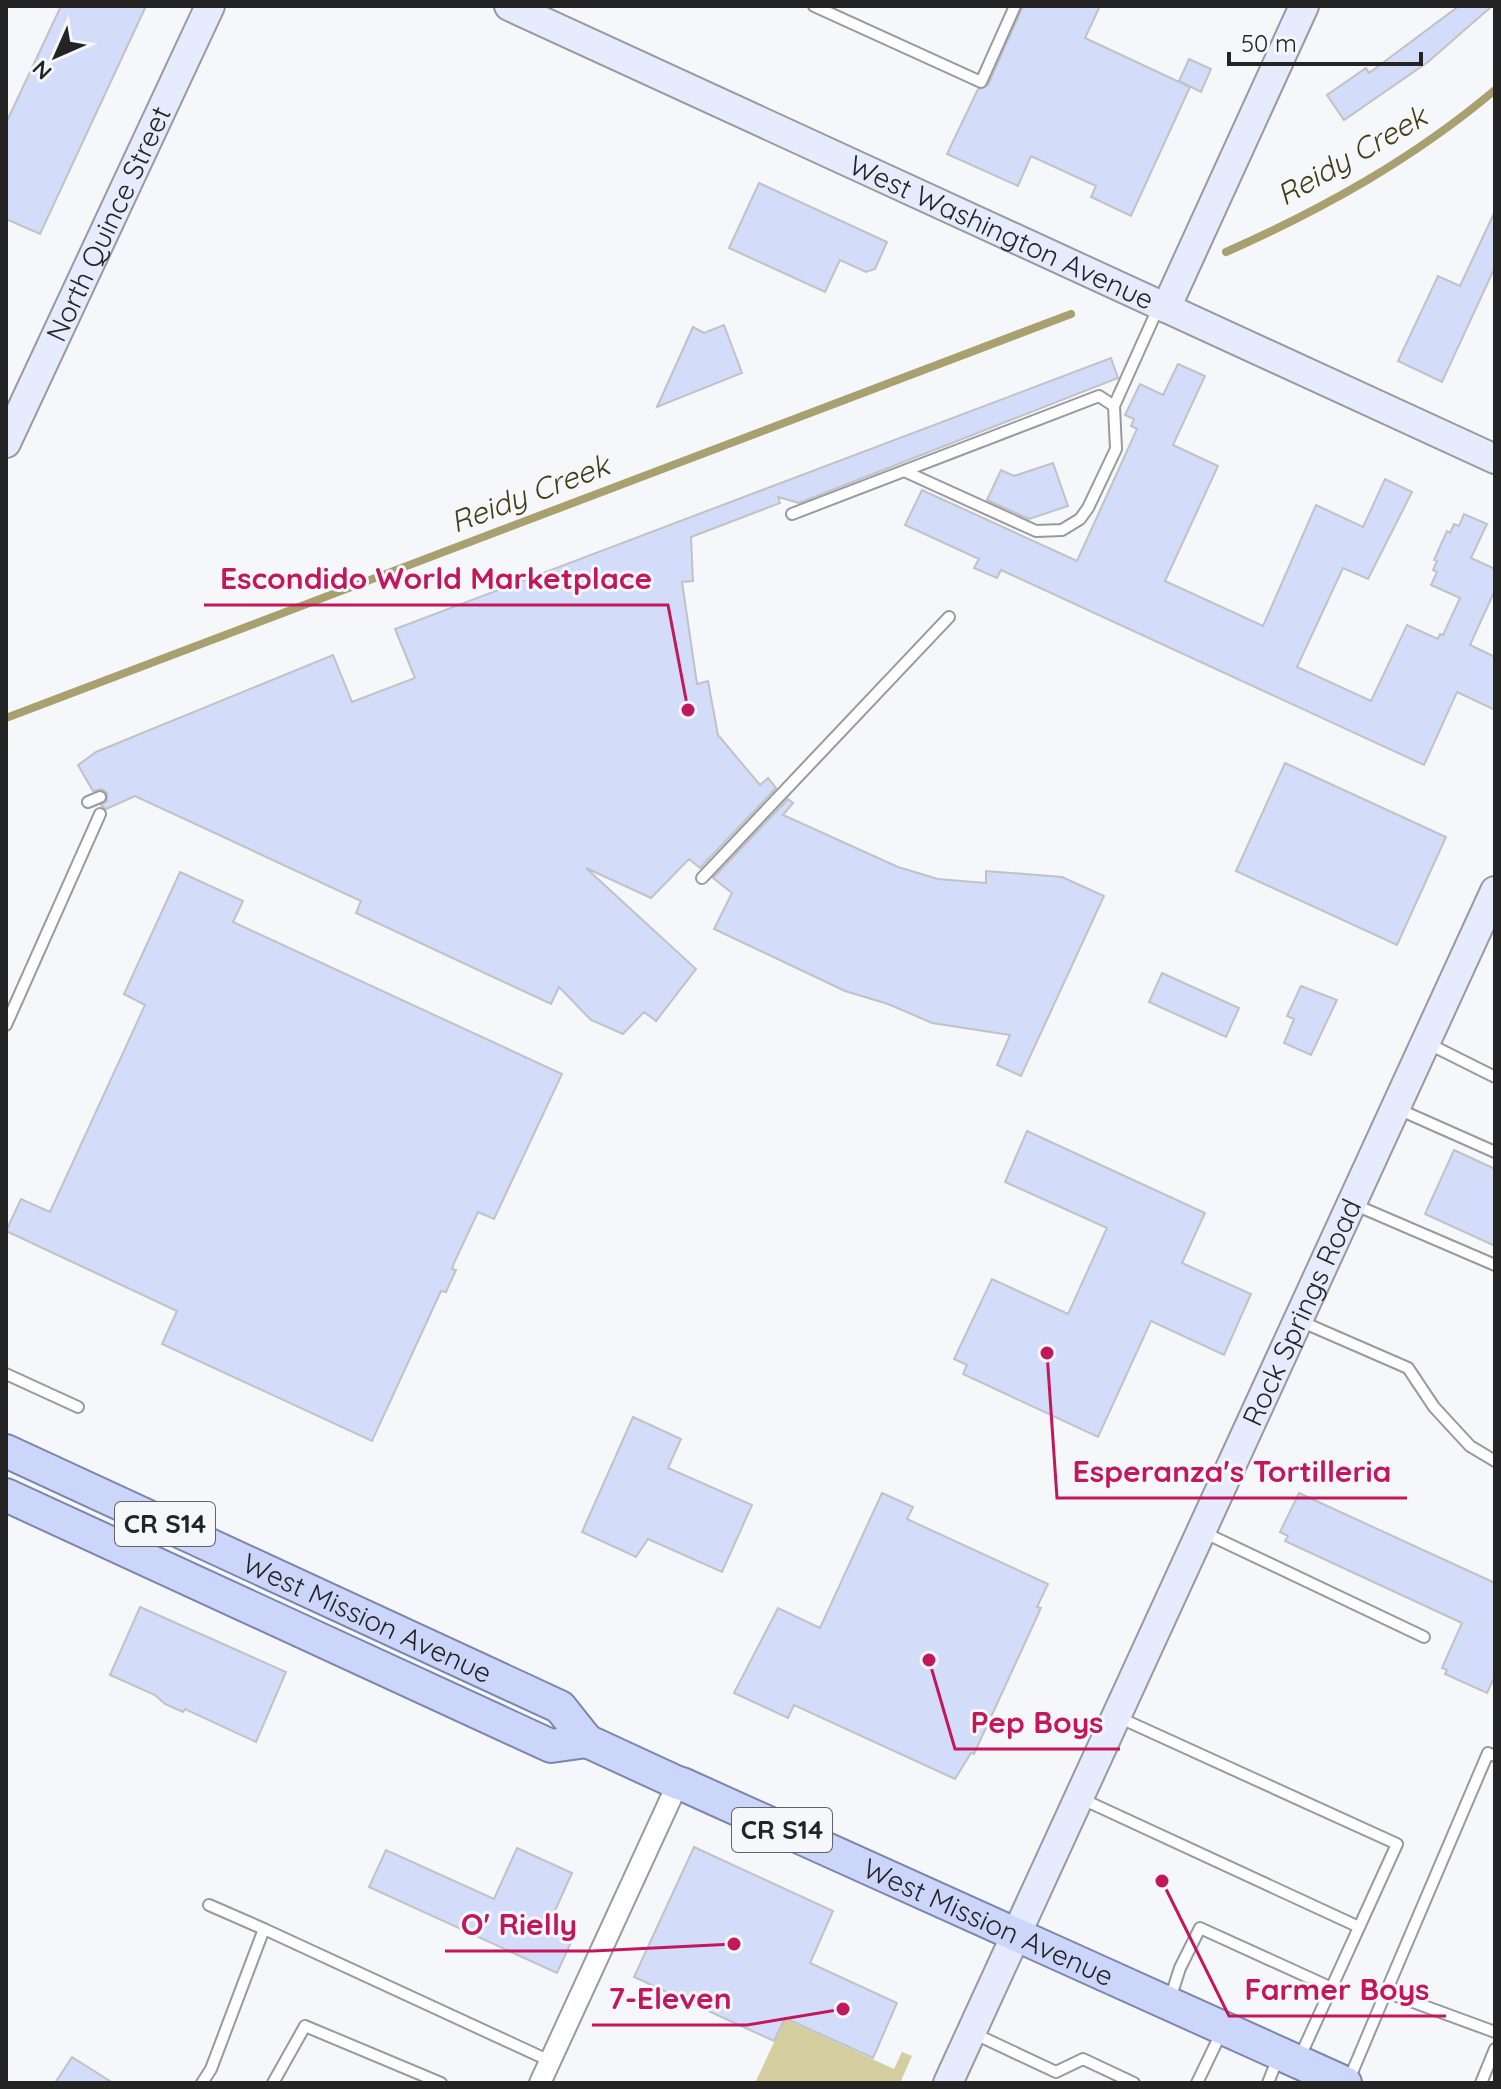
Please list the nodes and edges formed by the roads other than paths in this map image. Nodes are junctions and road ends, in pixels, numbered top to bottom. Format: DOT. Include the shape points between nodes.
graph roads {
  1 [pos="210,6"];
  2 [pos="509,6"];
  3 [pos="814,6"];
  4 [pos="1015,6"];
  5 [pos="1304,6"];
  6 [pos="1163,307"];
  7 [pos="1114,406"];
  8 [pos="6,443"];
  9 [pos="1495,459"];
  10 [pos="904,471"];
  11 [pos="792,514"];
  12 [pos="949,617"];
  13 [pos="100,797"];
  14 [pos="88,802"];
  15 [pos="100,814"];
  16 [pos="702,878"];
  17 [pos="1495,891"];
  18 [pos="6,1025"];
  19 [pos="1425,1042"];
  20 [pos="1495,1077"];
  21 [pos="1395,1107"];
  22 [pos="1495,1152"];
  23 [pos="1352,1203"];
  24 [pos="1495,1265"];
  25 [pos="1298,1320"];
  26 [pos="6,1374"];
  27 [pos="78,1407"];
  28 [pos="6,1451"];
  29 [pos="1495,1461"];
  30 [pos="6,1495"];
  31 [pos="1201,1531"];
  32 [pos="1424,1637"];
  33 [pos="1116,1716"];
  34 [pos="587,1741"];
  35 [pos="1495,1756"];
  36 [pos="680,1784"];
  37 [pos="1079,1798"];
  38 [pos="209,1905"];
  39 [pos="1359,1927"];
  40 [pos="264,1929"];
  41 [pos="1013,1936"];
  42 [pos="1332,1988"];
  43 [pos="1386,1992"];
  44 [pos="1168,2005"];
  45 [pos="1223,2029"];
  46 [pos="971,2032"];
  47 [pos="1495,2032"];
  48 [pos="1495,2049"];
  49 [pos="550,2061"];
  50 [pos="1282,2066"];
  51 [pos="202,2083"];
  52 [pos="273,2083"];
  53 [pos="441,2083"];
  54 [pos="540,2083"];
  55 [pos="948,2083"];
  56 [pos="1134,2083"];
  57 [pos="1197,2083"];
  58 [pos="1346,2083"];
  59 [pos="1481,2083"];
  1 -- 8 [label="street, North Quince Street"];
  2 -- 6 [label="street, West Washington Avenue"];
  3 -- 4 [label="lane" via="981,82"];
  5 -- 6 [label="street"];
  6 -- 7 [label="lane"];
  6 -- 9 [label="street, West Washington Avenue"];
  7 -- 10 [label="lane" via="1099,396"];
  7 -- 10 [label="lane" via="1116,449 1088,508 1062,530 1036,531"];
  10 -- 11 [label="lane"];
  12 -- 16 [label="lane"];
  13 -- 14 [label="lane"];
  15 -- 18 [label="lane"];
  17 -- 19 [label="street, Rock Springs Road"];
  19 -- 20 [label="lane"];
  19 -- 21 [label="street, Rock Springs Road"];
  21 -- 22 [label="lane"];
  21 -- 23 [label="street, Rock Springs Road"];
  23 -- 24 [label="lane"];
  23 -- 25 [label="street, Rock Springs Road"];
  25 -- 29 [label="lane" via="1408,1368 1470,1446"];
  25 -- 31 [label="street, Rock Springs Road"];
  26 -- 27 [label="lane"];
  28 -- 34 [label="main road, West Mission Avenue / CR S14" via="560,1707"];
  30 -- 34 [label="main road, West Mission Avenue / CR S14" via="551,1746"];
  31 -- 32 [label="lane"];
  31 -- 33 [label="street, Rock Springs Road"];
  33 -- 37 [label="street, Rock Springs Road"];
  33 -- 39 [label="lane" via="1397,1844"];
  34 -- 36 [label="main road, West Mission Avenue / CR S14"];
  35 -- 43 [label="lane" via="1488,1753"];
  36 -- 41 [label="main road, West Mission Avenue / CR S14"];
  36 -- 49 [label="street"];
  37 -- 39 [label="lane"];
  37 -- 41 [label="street, Rock Springs Road"];
  38 -- 40 [label="lane"];
  39 -- 42 [label="lane"];
  40 -- 49 [label="lane"];
  40 -- 51 [label="lane"];
  41 -- 44 [label="main road, West Mission Avenue / CR S14"];
  41 -- 46 [label="street, Rock Springs Road"];
  42 -- 44 [label="lane" via="1200,1928"];
  42 -- 50 [label="lane"];
  43 -- 47 [label="lane"];
  43 -- 58 [label="lane"];
  44 -- 45 [label="main road, West Mission Avenue / CR S14"];
  45 -- 50 [label="main road, West Mission Avenue / CR S14"];
  45 -- 57 [label="lane"];
  46 -- 55 [label="street, Rock Springs Road"];
  46 -- 56 [label="lane" via="1056,2072 1083,2059"];
  48 -- 59 [label="lane"];
  49 -- 54 [label="street"];
  50 -- 58 [label="main road, West Mission Avenue / CR S14"];
  52 -- 53 [label="lane" via="305,2026"];
}
